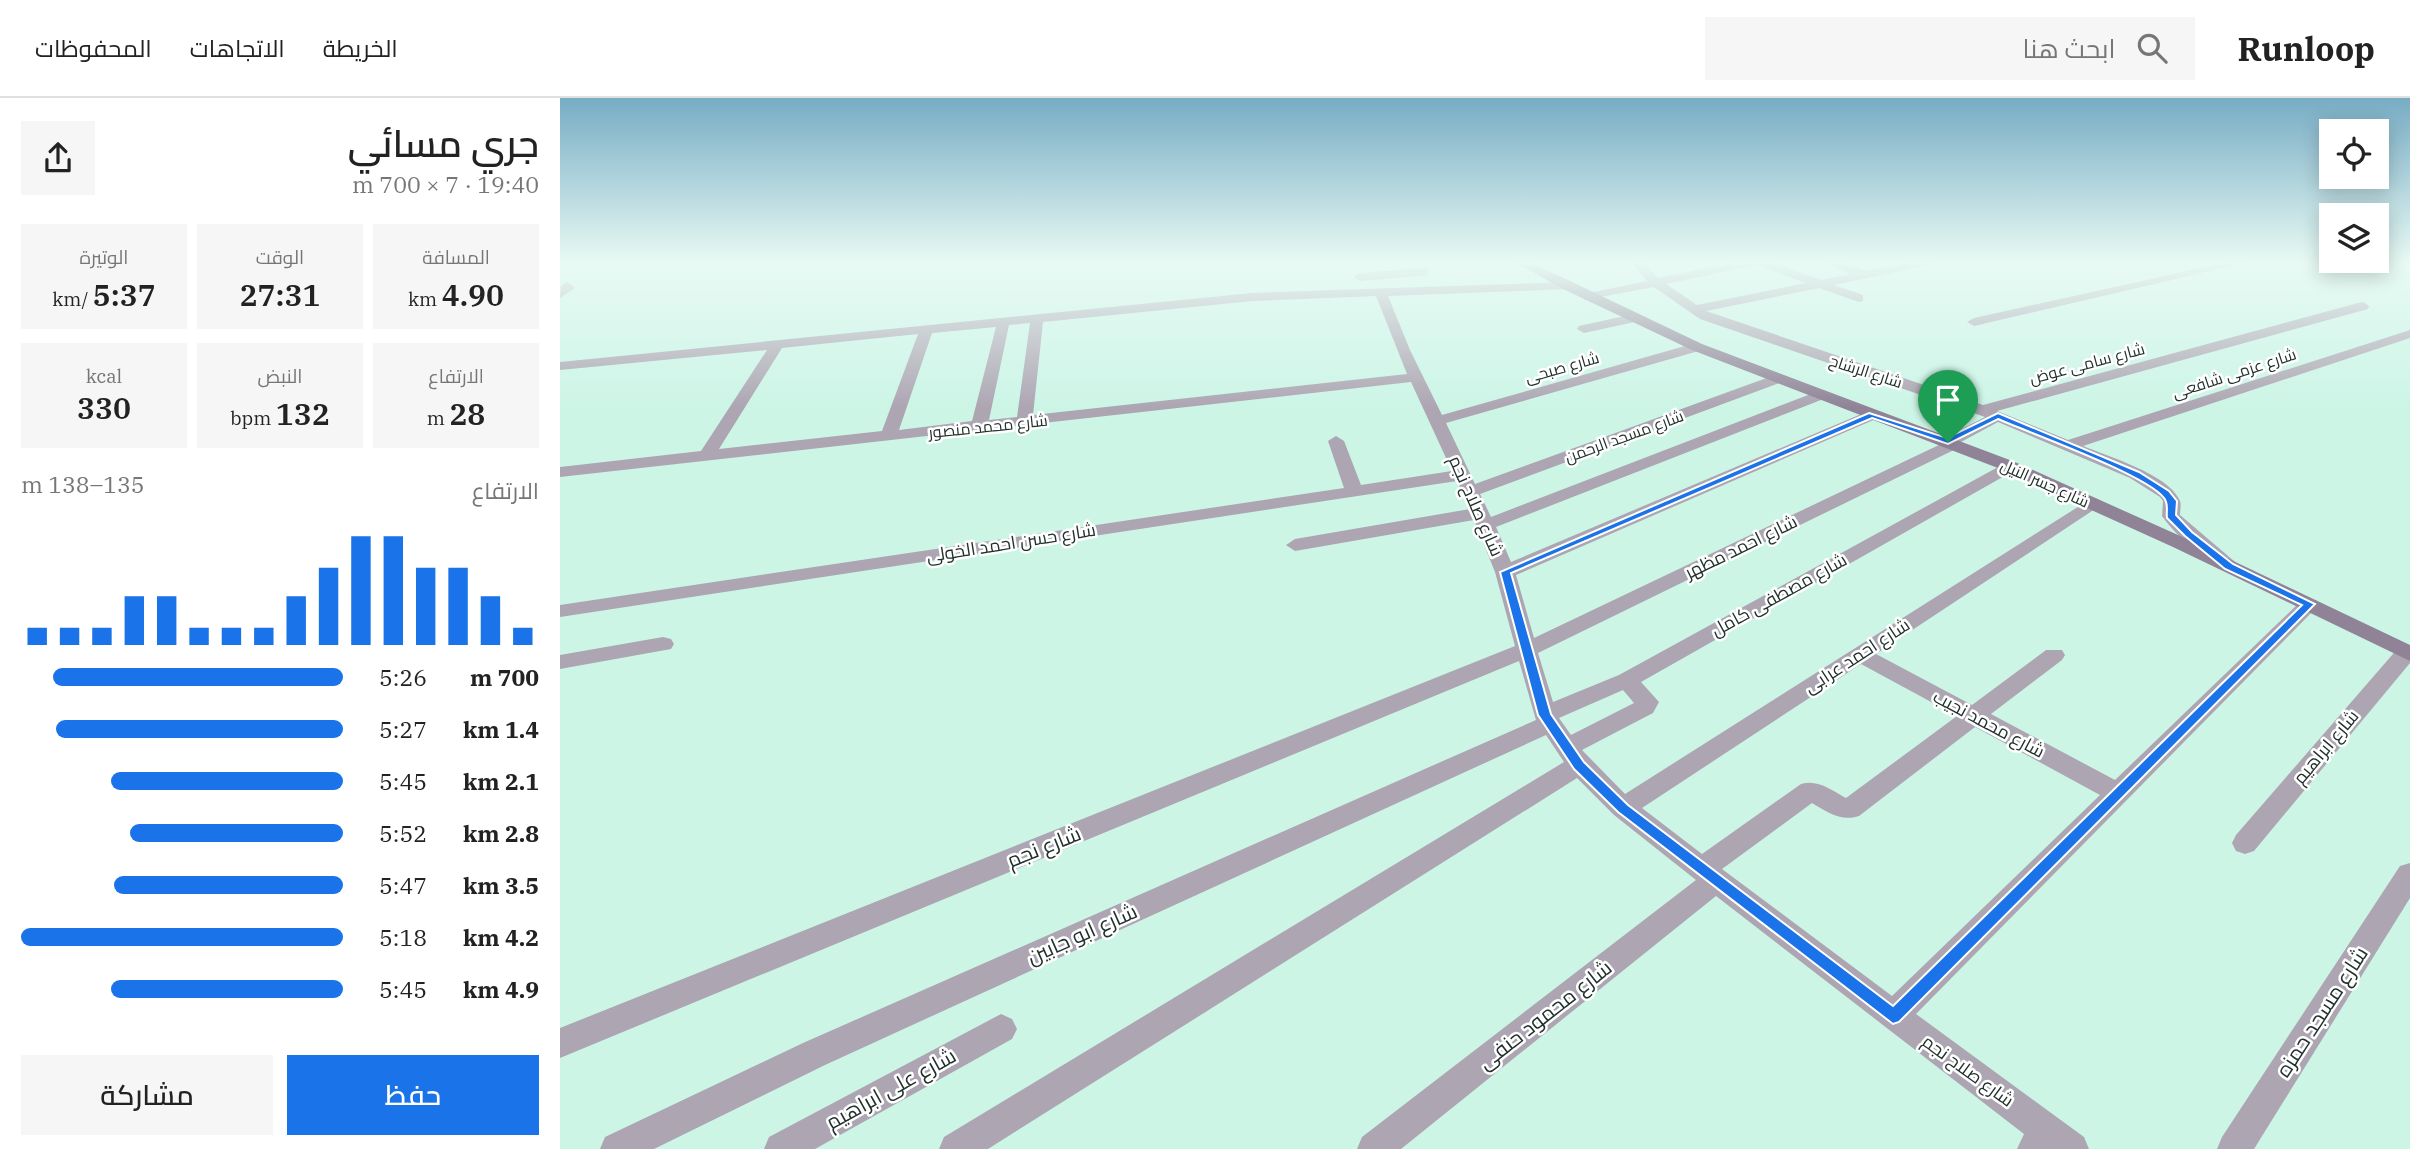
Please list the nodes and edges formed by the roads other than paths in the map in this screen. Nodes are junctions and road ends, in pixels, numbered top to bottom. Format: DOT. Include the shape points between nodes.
graph roads {
  1 [pos="1124,310"];
  2 [pos="1381,310"];
  3 [pos="1616,310"];
  4 [pos="1698,310"];
  5 [pos="2027,310"];
  6 [pos="2348,310"];
  7 [pos="1633,318"];
  8 [pos="1037,320"];
  9 [pos="1974,322"];
  10 [pos="1003,323"];
  11 [pos="1584,329"];
  12 [pos="926,331"];
  13 [pos="2410,334"];
  14 [pos="776,346"];
  15 [pos="1697,347"];
  16 [pos="560,366"];
  17 [pos="1416,377"];
  18 [pos="1777,379"];
  19 [pos="1821,395"];
  20 [pos="1990,413"];
  21 [pos="1872,415"];
  22 [pos="1437,421"];
  23 [pos="1024,422"];
  24 [pos="979,427"];
  25 [pos="888,437"];
  26 [pos="1336,441"];
  27 [pos="1951,443"];
  28 [pos="2069,445"];
  29 [pos="706,457"];
  30 [pos="2009,466"];
  31 [pos="560,472"];
  32 [pos="1354,492"];
  33 [pos="1475,501"];
  34 [pos="2092,503"];
  35 [pos="1295,545"];
  36 [pos="2229,566"];
  37 [pos="1505,572"];
  38 [pos="2309,604"];
  39 [pos="560,611"];
  40 [pos="663,644"];
  41 [pos="1528,649"];
  42 [pos="2408,653"];
  43 [pos="1860,654"];
  44 [pos="2054,655"];
  45 [pos="560,662"];
  46 [pos="1627,680"];
  47 [pos="1974,716"];
  48 [pos="1560,738"];
  49 [pos="2118,793"];
  50 [pos="1623,808"];
  51 [pos="2245,843"];
  52 [pos="2410,874"];
  53 [pos="1709,875"];
  54 [pos="1893,1016"];
  55 [pos="1000,1029"];
  56 [pos="560,1043"];
  57 [pos="2052,1143"];
  58 [pos="617,1149"];
  59 [pos="781,1149"];
  60 [pos="956,1149"];
  61 [pos="1374,1149"];
  62 [pos="2234,1149"];
  1 -- 8 [label="street"];
  2 -- 17 [label="street, شارع صلاح نجم"];
  3 -- 7 [label="street, شارع جسر النيل"];
  4 -- 20 [label="street, شارع الرشاح" via="1734,327"];
  5 -- 9 [label="street"];
  6 -- 20 [label="street, شارع سامى عوض"];
  7 -- 11 [label="street"];
  7 -- 15 [label="street, شارع جسر النيل"];
  8 -- 10 [label="street"];
  8 -- 23 [label="street"];
  10 -- 12 [label="street"];
  10 -- 24 [label="street"];
  12 -- 14 [label="street"];
  12 -- 25 [label="street"];
  13 -- 28 [label="street, شارع عزمى شافعى"];
  14 -- 16 [label="street"];
  14 -- 29 [label="street"];
  15 -- 18 [label="street, شارع جسر النيل"];
  15 -- 22 [label="street, شارع صبحى"];
  17 -- 22 [label="street, شارع صلاح نجم"];
  17 -- 23 [label="street, شارع محمد منصور"];
  18 -- 19 [label="street, شارع جسر النيل"];
  18 -- 33 [label="street, شارع مسجد الرحمن"];
  19 -- 21 [label="street, شارع جسر النيل"];
  19 -- 33 [label="street"];
  20 -- 27 [label="street, شارع سامى عوض"];
  20 -- 28 [label="street, شارع الرشاح"];
  21 -- 27 [label="street, شارع جسر النيل"];
  21 -- 37 [label="street"];
  22 -- 33 [label="street, شارع صلاح نجم"];
  23 -- 24 [label="street, شارع محمد منصور"];
  24 -- 25 [label="street, شارع محمد منصور"];
  25 -- 29 [label="street, شارع محمد منصور"];
  26 -- 32 [label="street"];
  27 -- 30 [label="street, شارع جسر النيل"];
  27 -- 41 [label="street, شارع احمد مظهر"];
  28 -- 36 [label="street, شارع الرشاح" via="2154,484 2172,501 2171,516"];
  29 -- 31 [label="street, شارع محمد منصور"];
  30 -- 34 [label="street, شارع جسر النيل"];
  30 -- 46 [label="street, شارع مصطفى كامل"];
  32 -- 33 [label="street, شارع حسن احمد الخولى"];
  32 -- 39 [label="street, شارع حسن احمد الخولى"];
  33 -- 35 [label="street"];
  33 -- 37 [label="street, شارع صلاح نجم"];
  34 -- 36 [label="street, شارع جسر النيل"];
  34 -- 43 [label="street, شارع احمد عرابى"];
  36 -- 38 [label="street, شارع جسر النيل"];
  37 -- 41 [label="street, شارع صلاح نجم"];
  38 -- 42 [label="street, شارع جسر النيل"];
  38 -- 49 [label="street"];
  40 -- 45 [label="street"];
  41 -- 48 [label="street, شارع صلاح نجم"];
  41 -- 56 [label="street, شارع نجم"];
  42 -- 51 [label="street, شارع ابراهيم"];
  43 -- 47 [label="street, شارع محمد نجيب"];
  43 -- 50 [label="street, شارع احمد عرابى"];
  44 -- 47 [label="street"];
  46 -- 48 [label="street, شارع مصطفى كامل"];
  46 -- 48 [label="street" via="1647,702 1645,708"];
  47 -- 49 [label="street, شارع محمد نجيب"];
  47 -- 53 [label="street, شارع محمود حنفى" via="1850,809 1810,791"];
  48 -- 50 [label="street, شارع صلاح نجم"];
  48 -- 58 [label="street, شارع ابو جابين" via="814,1054"];
  48 -- 60 [label="street"];
  49 -- 54 [label="street"];
  50 -- 53 [label="street, شارع صلاح نجم"];
  52 -- 62 [label="street, شارع مسجد حمزه"];
  53 -- 54 [label="street, شارع صلاح نجم"];
  53 -- 61 [label="street, شارع محمود حنفى"];
  54 -- 57 [label="street, شارع صلاح نجم"];
  55 -- 59 [label="street, شارع على ابراهيم"];
}
